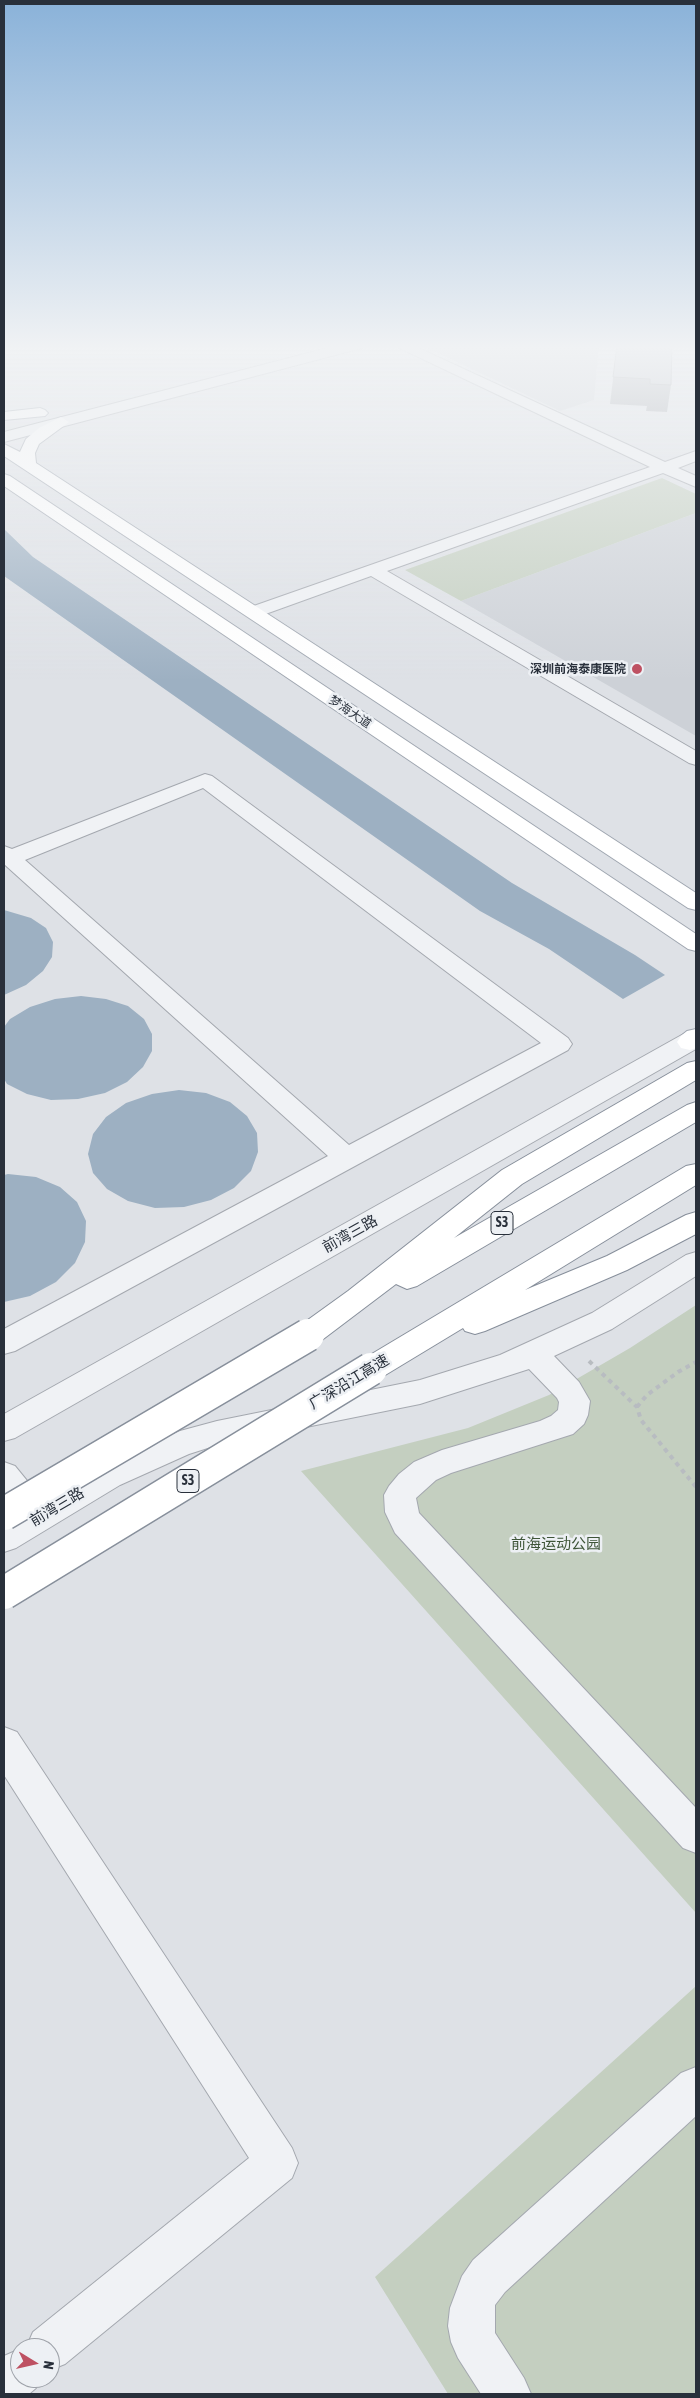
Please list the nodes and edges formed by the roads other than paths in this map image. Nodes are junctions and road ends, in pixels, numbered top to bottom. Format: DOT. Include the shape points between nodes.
graph roads {
  1 [pos="16,457"];
  2 [pos="27,457"];
  3 [pos="642,457"];
  4 [pos="693,457"];
  5 [pos="28,464"];
  6 [pos="664,467"];
  7 [pos="4,479"];
  8 [pos="696,482"];
  9 [pos="373,570"];
  10 [pos="254,612"];
  11 [pos="696,759"];
  12 [pos="6,855"];
  13 [pos="696,903"];
  14 [pos="687,938"];
  15 [pos="696,951"];
  16 [pos="694,1039"];
  17 [pos="696,1069"];
  18 [pos="696,1111"];
  19 [pos="347,1158"];
  20 [pos="696,1173"];
  21 [pos="696,1222"];
  22 [pos="696,1262"];
  23 [pos="308,1334"];
  24 [pos="4,1343"];
  25 [pos="533,1354"];
  26 [pos="371,1369"];
  27 [pos="4,1429"];
  28 [pos="4,1475"];
  29 [pos="4,1514"];
  30 [pos="38,1518"];
  31 [pos="4,1538"];
  32 [pos="4,1593"];
  33 [pos="4,1744"];
  34 [pos="696,1835"];
  35 [pos="696,2088"];
  36 [pos="60,2339"];
  37 [pos="508,2394"];
  1 -- 5 [label="main road"];
  2 -- 5 [label="main road"];
  3 -- 6 [label="street"];
  4 -- 6 [label="street"];
  5 -- 10 [label="main road"];
  6 -- 8 [label="street"];
  6 -- 9 [label="street"];
  7 -- 14 [label="main road, 梦海大道"];
  9 -- 10 [label="street"];
  9 -- 11 [label="street"];
  10 -- 13 [label="main road"];
  12 -- 19 [label="street"];
  12 -- 19 [label="street" via="205,780 559,1044"];
  14 -- 15 [label="main road, 梦海大道"];
  16 -- 27 [label="street, 前湾三路"];
  17 -- 23 [label="main road" via="512,1177 358,1299"];
  18 -- 23 [label="main road, S3"];
  19 -- 24 [label="street"];
  20 -- 26 [label="main road, 广深沿江高速 / S3"];
  21 -- 26 [label="main road" via="617,1263"];
  22 -- 25 [label="street, 前湾三路" via="602,1321"];
  23 -- 29 [label="main road, S3, bridge"];
  25 -- 30 [label="street, 前湾三路" via="420,1392 180,1444 110,1476"];
  25 -- 34 [label="street" via="568,1390 575,1401 573,1415 548,1431 424,1471 400,1495 402,1512 407,1523"];
  26 -- 32 [label="main road, 广深沿江高速 / S3, bridge"];
  28 -- 30 [label="street"];
  30 -- 31 [label="street, 前湾三路"];
  33 -- 36 [label="street" via="277,2163"];
  35 -- 37 [label="street" via="489,2276 478,2292 472,2308 474,2342"];
}
